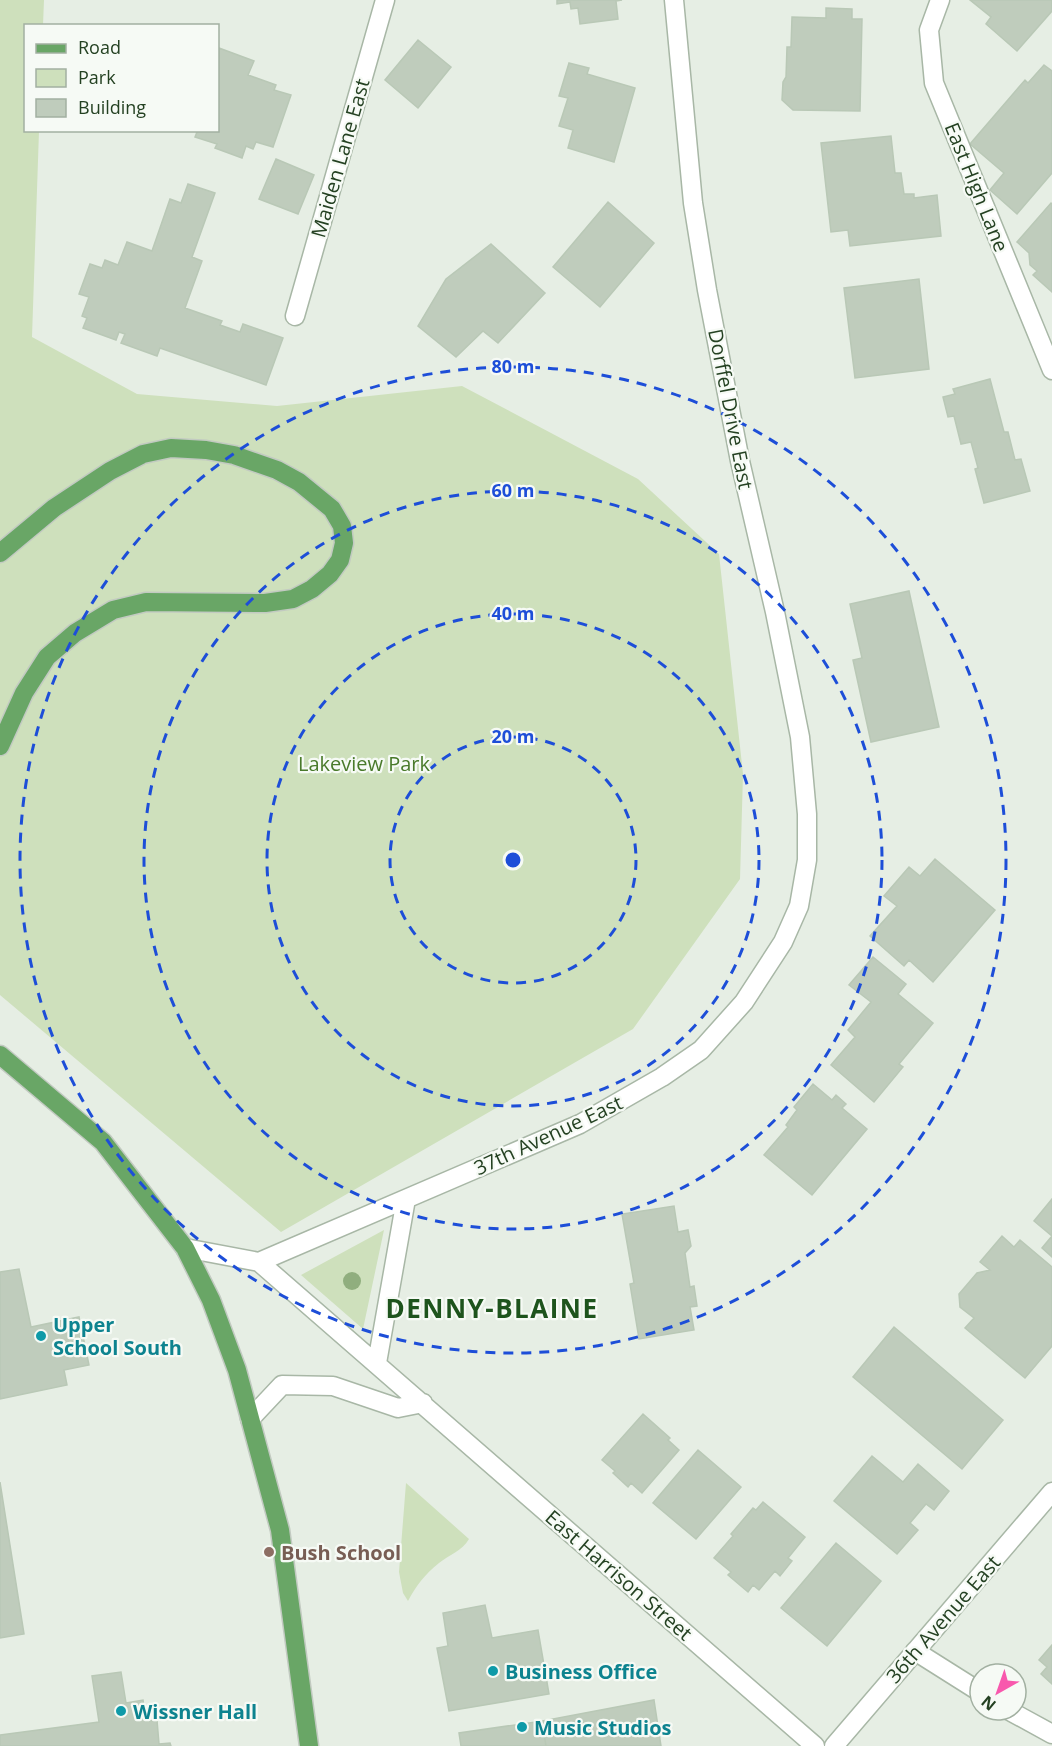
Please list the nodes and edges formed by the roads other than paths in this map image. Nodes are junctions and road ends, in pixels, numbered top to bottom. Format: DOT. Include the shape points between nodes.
graph roads {
  1 [pos="385,0"];
  2 [pos="674,0"];
  3 [pos="940,0"];
  4 [pos="294,316"];
  5 [pos="1052,370"];
  6 [pos="0,553"];
  7 [pos="0,746"];
  8 [pos="807,814"];
  9 [pos="0,1055"];
  10 [pos="406,1200"];
  11 [pos="185,1248"];
  12 [pos="259,1262"];
  13 [pos="377,1363"];
  14 [pos="423,1403"];
  15 [pos="250,1419"];
  16 [pos="1052,1492"];
  17 [pos="915,1651"];
  18 [pos="968,1684"];
  19 [pos="1028,1721"];
  20 [pos="1052,1734"];
  21 [pos="309,1746"];
  22 [pos="815,1746"];
  23 [pos="834,1746"];
  1 -- 4 [label="street, Maiden Lane East"];
  2 -- 8 [label="street, Dorffel Drive East" via="693,203 705,279 800,737"];
  3 -- 5 [label="street, East High Lane" via="929,30 934,83"];
  6 -- 7 [label="main road" via="54,508 110,471 142,454 171,448 234,455 299,482 332,509 342,526 344,543 340,560 330,574 293,599 265,603 146,602 113,610 75,633 47,657 24,693"];
  8 -- 10 [label="street, 37th Avenue East" via="807,860 799,906 783,942 744,1002 701,1050 580,1124"];
  9 -- 11 [label="main road" via="103,1142"];
  10 -- 12 [label="street, 37th Avenue East"];
  10 -- 13 [label="street"];
  11 -- 12 [label="street, East Harrison Street"];
  11 -- 15 [label="main road" via="212,1300"];
  12 -- 13 [label="street, East Harrison Street"];
  13 -- 14 [label="street, East Harrison Street"];
  14 -- 15 [label="street" via="398,1408 333,1386 282,1385"];
  14 -- 22 [label="street, East Harrison Street"];
  15 -- 21 [label="main road" via="280,1530"];
  16 -- 17 [label="street, 36th Avenue East"];
  17 -- 18 [label="street"];
  17 -- 23 [label="street, 36th Avenue East"];
  19 -- 20 [label="street"];
}
